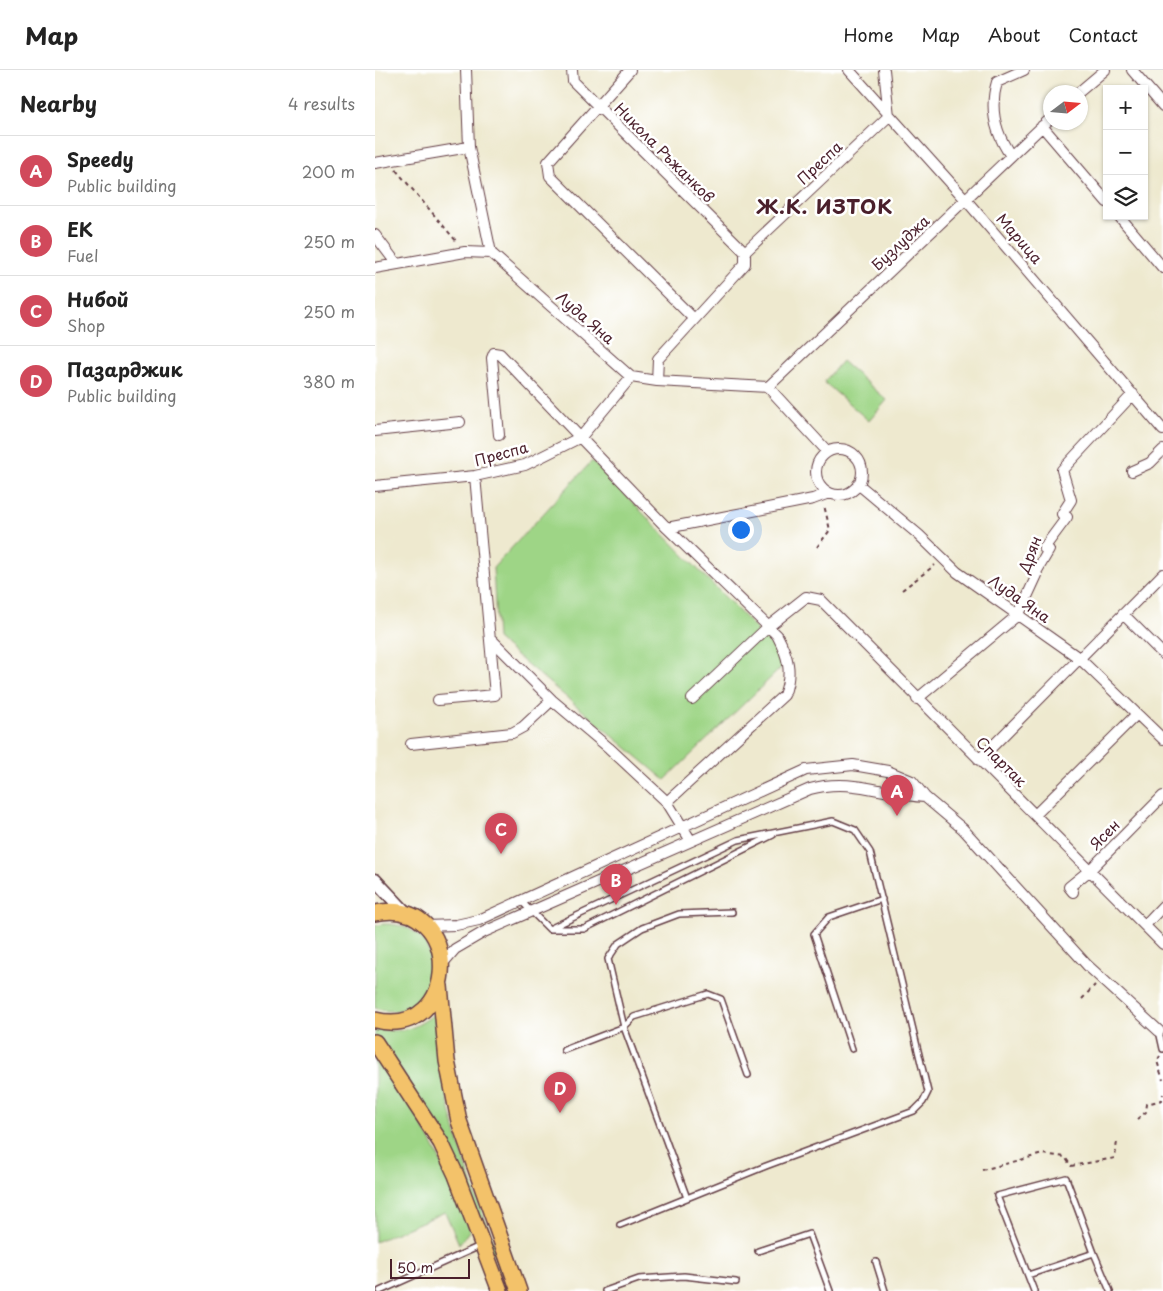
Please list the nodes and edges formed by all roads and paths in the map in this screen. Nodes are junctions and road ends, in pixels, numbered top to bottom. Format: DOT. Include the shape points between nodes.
graph roads {
  1 [pos="466,70"];
  2 [pos="572,70"];
  3 [pos="630,70"];
  4 [pos="849,70"];
  5 [pos="884,70"];
  6 [pos="1024,70"];
  7 [pos="1105,70"];
  8 [pos="1133,70"];
  9 [pos="1087,85"];
  10 [pos="597,105"];
  11 [pos="1163,106"];
  12 [pos="889,116"];
  13 [pos="1042,126"];
  14 [pos="469,147"];
  15 [pos="1011,156"];
  16 [pos="389,162"];
  17 [pos="375,163"];
  18 [pos="1103,197"];
  19 [pos="966,200"];
  20 [pos="1122,220"];
  21 [pos="375,235"];
  22 [pos="465,252"];
  23 [pos="745,252"];
  24 [pos="491,253"];
  25 [pos="396,262"];
  26 [pos="375,268"];
  27 [pos="1163,268"];
  28 [pos="694,319"];
  29 [pos="631,377"];
  30 [pos="657,381"];
  31 [pos="768,387"];
  32 [pos="1133,394"];
  33 [pos="460,422"];
  34 [pos="1163,430"];
  35 [pos="375,431"];
  36 [pos="499,435"];
  37 [pos="581,437"];
  38 [pos="1163,450"];
  39 [pos="827,451"];
  40 [pos="1132,470"];
  41 [pos="475,476"];
  42 [pos="858,484"];
  43 [pos="375,486"];
  44 [pos="825,494"];
  45 [pos="667,528"];
  46 [pos="817,548"];
  47 [pos="943,559"];
  48 [pos="1163,574"];
  49 [pos="902,590"];
  50 [pos="1019,614"];
  51 [pos="1123,614"];
  52 [pos="768,627"];
  53 [pos="490,638"];
  54 [pos="1163,654"];
  55 [pos="1079,658"];
  56 [pos="692,699"];
  57 [pos="917,699"];
  58 [pos="438,700"];
  59 [pos="552,700"];
  60 [pos="1137,714"];
  61 [pos="1163,739"];
  62 [pos="411,744"];
  63 [pos="979,760"];
  64 [pos="1163,796"];
  65 [pos="925,797"];
  66 [pos="667,802"];
  67 [pos="1035,815"];
  68 [pos="682,826"];
  69 [pos="780,832"];
  70 [pos="691,841"];
  71 [pos="1090,870"];
  72 [pos="375,880"];
  73 [pos="1073,892"];
  74 [pos="883,899"];
  75 [pos="521,901"];
  76 [pos="1163,906"];
  77 [pos="532,912"];
  78 [pos="732,912"];
  79 [pos="375,914"];
  80 [pos="408,915"];
  81 [pos="1145,925"];
  82 [pos="425,926"];
  83 [pos="549,929"];
  84 [pos="1163,944"];
  85 [pos="443,962"];
  86 [pos="1101,978"];
  87 [pos="440,986"];
  88 [pos="1082,999"];
  89 [pos="375,1020"];
  90 [pos="624,1027"];
  91 [pos="1159,1031"];
  92 [pos="375,1042"];
  93 [pos="852,1049"];
  94 [pos="1163,1049"];
  95 [pos="564,1050"];
  96 [pos="748,1075"];
  97 [pos="1163,1080"];
  98 [pos="1163,1094"];
  99 [pos="1137,1119"];
  100 [pos="1117,1141"];
  101 [pos="982,1170"];
  102 [pos="687,1198"];
  103 [pos="620,1225"];
  104 [pos="483,1244"];
  105 [pos="758,1251"];
  106 [pos="1095,1253"];
  107 [pos="876,1262"];
  108 [pos="1028,1275"];
  109 [pos="736,1282"];
  110 [pos="380,1291"];
  111 [pos="500,1291"];
  112 [pos="519,1291"];
  113 [pos="605,1291"];
  114 [pos="830,1291"];
  115 [pos="885,1291"];
  116 [pos="1034,1291"];
  117 [pos="1110,1291"];
  1 -- 14 [label="street"];
  2 -- 10 [label="street, Никола Ръжанков" via="573,81"];
  3 -- 10 [label="street"];
  4 -- 12 [label="street, Марица"];
  5 -- 12 [label="street"];
  6 -- 15 [label="street" via="997,82 993,95 993,117 999,139"];
  7 -- 9 [label="street"];
  8 -- 11 [label="street"];
  10 -- 23 [label="street, Никола Ръжанков"];
  10 -- 28 [label="street" via="548,162 550,176"];
  12 -- 19 [label="street, Марица"];
  12 -- 23 [label="street, Преспа"];
  13 -- 15 [label="street, Бузлуджа"];
  13 -- 18 [label="street"];
  14 -- 16 [label="street"];
  14 -- 24 [label="street"];
  15 -- 19 [label="street, Бузлуджа"];
  16 -- 17 [label="street"];
  16 -- 22 [label="path"];
  19 -- 31 [label="street, Бузлуджа"];
  19 -- 32 [label="street, Марица"];
  20 -- 27 [label="street"];
  21 -- 25 [label="street"];
  22 -- 24 [label="street"];
  22 -- 25 [label="street"];
  23 -- 28 [label="street, Преспа" via="745,264"];
  24 -- 29 [label="street, Луда Яна"];
  25 -- 26 [label="street"];
  28 -- 30 [label="street, Преспа" via="658,359"];
  29 -- 30 [label="street"];
  29 -- 37 [label="street, Преспа"];
  30 -- 31 [label="street"];
  31 -- 39 [label="street"];
  32 -- 34 [label="street, Марица"];
  32 -- 50 [label="street, Дрян" via="1062,470 1071,500 1062,514 1067,517 1044,548 1049,550"];
  33 -- 35 [label="street"];
  36 -- 37 [label="street" via="494,353 500,354"];
  37 -- 41 [label="street, Преспа" via="525,465"];
  37 -- 45 [label="street"];
  38 -- 40 [label="street" via="1149,463"];
  39 -- 42 [label="street" via="839,448 855,456 862,473"];
  39 -- 44 [label="street" via="820,458 816,472"];
  41 -- 43 [label="street, Преспа"];
  41 -- 53 [label="street"];
  42 -- 44 [label="street" via="845,494"];
  42 -- 47 [label="street, Луда Яна"];
  44 -- 45 [label="street"];
  44 -- 46 [label="path" via="830,530"];
  45 -- 52 [label="street"];
  47 -- 49 [label="path"];
  47 -- 50 [label="street, Луда Яна"];
  48 -- 51 [label="street"];
  50 -- 55 [label="street, Луда Яна"];
  50 -- 57 [label="street, Дрян"];
  51 -- 54 [label="street"];
  51 -- 55 [label="street"];
  52 -- 56 [label="street"];
  52 -- 57 [label="street, Спартак" via="806,597 821,600"];
  52 -- 66 [label="street" via="777,635 789,662 789,682 784,695"];
  53 -- 58 [label="street" via="495,695"];
  53 -- 59 [label="street"];
  55 -- 60 [label="street, Луда Яна"];
  55 -- 63 [label="street"];
  57 -- 63 [label="street, Спартак"];
  59 -- 62 [label="street" via="523,727 511,732"];
  59 -- 66 [label="street"];
  60 -- 61 [label="street, Луда Яна"];
  60 -- 67 [label="street"];
  63 -- 67 [label="street, Спартак"];
  64 -- 71 [label="street, Ясен"];
  65 -- 68 [label="street" via="912,781 888,771 853,765 827,767 806,770"];
  65 -- 70 [label="street" via="902,796 852,784 826,785"];
  65 -- 86 [label="street" via="963,829"];
  66 -- 68 [label="street"];
  67 -- 71 [label="street, Спартак"];
  68 -- 70 [label="street"];
  68 -- 75 [label="street"];
  69 -- 74 [label="lane" via="833,821 855,830 871,852"];
  69 -- 83 [label="lane" via="737,840"];
  69 -- 83 [label="lane" via="584,929"];
  70 -- 77 [label="street"];
  71 -- 73 [label="street, Ясен" via="1069,887"];
  71 -- 81 [label="street, Спартак"];
  72 -- 80 [label="street"];
  74 -- 93 [label="lane" via="829,917 814,934"];
  74 -- 102 [label="lane" via="927,1092 923,1102 914,1111"];
  75 -- 77 [label="lane"];
  75 -- 82 [label="street" via="468,923"];
  76 -- 81 [label="street"];
  77 -- 83 [label="lane"];
  77 -- 85 [label="street" via="463,943"];
  78 -- 90 [label="lane" via="679,914 643,928 617,944 608,959"];
  79 -- 80 [label="main road" via="393,912"];
  80 -- 82 [label="main road"];
  81 -- 84 [label="street, Спартак"];
  82 -- 85 [label="main road" via="438,943"];
  85 -- 87 [label="main road"];
  86 -- 88 [label="path"];
  86 -- 91 [label="street"];
  87 -- 89 [label="main road" via="426,1007 412,1016 396,1021"];
  87 -- 112 [label="main road" via="447,1060 459,1121"];
  90 -- 95 [label="lane"];
  90 -- 96 [label="lane" via="634,1017 708,994 721,999"];
  90 -- 102 [label="lane"];
  91 -- 94 [label="lane"];
  92 -- 104 [label="main road" via="441,1143"];
  94 -- 97 [label="path" via="1157,1061"];
  98 -- 99 [label="path" via="1162,1100 1147,1104 1146,1112"];
  100 -- 101 [label="path" via="1115,1158 1071,1166 1065,1157 1043,1154"];
  102 -- 103 [label="lane"];
  104 -- 110 [label="lane"];
  104 -- 111 [label="main road"];
  105 -- 114 [label="lane" via="809,1234"];
  106 -- 108 [label="lane"];
  106 -- 108 [label="lane" via="1065,1178 997,1196"];
  106 -- 117 [label="lane"];
  107 -- 115 [label="lane"];
  108 -- 116 [label="lane"];
  109 -- 113 [label="lane" via="684,1276 639,1279"];
}
